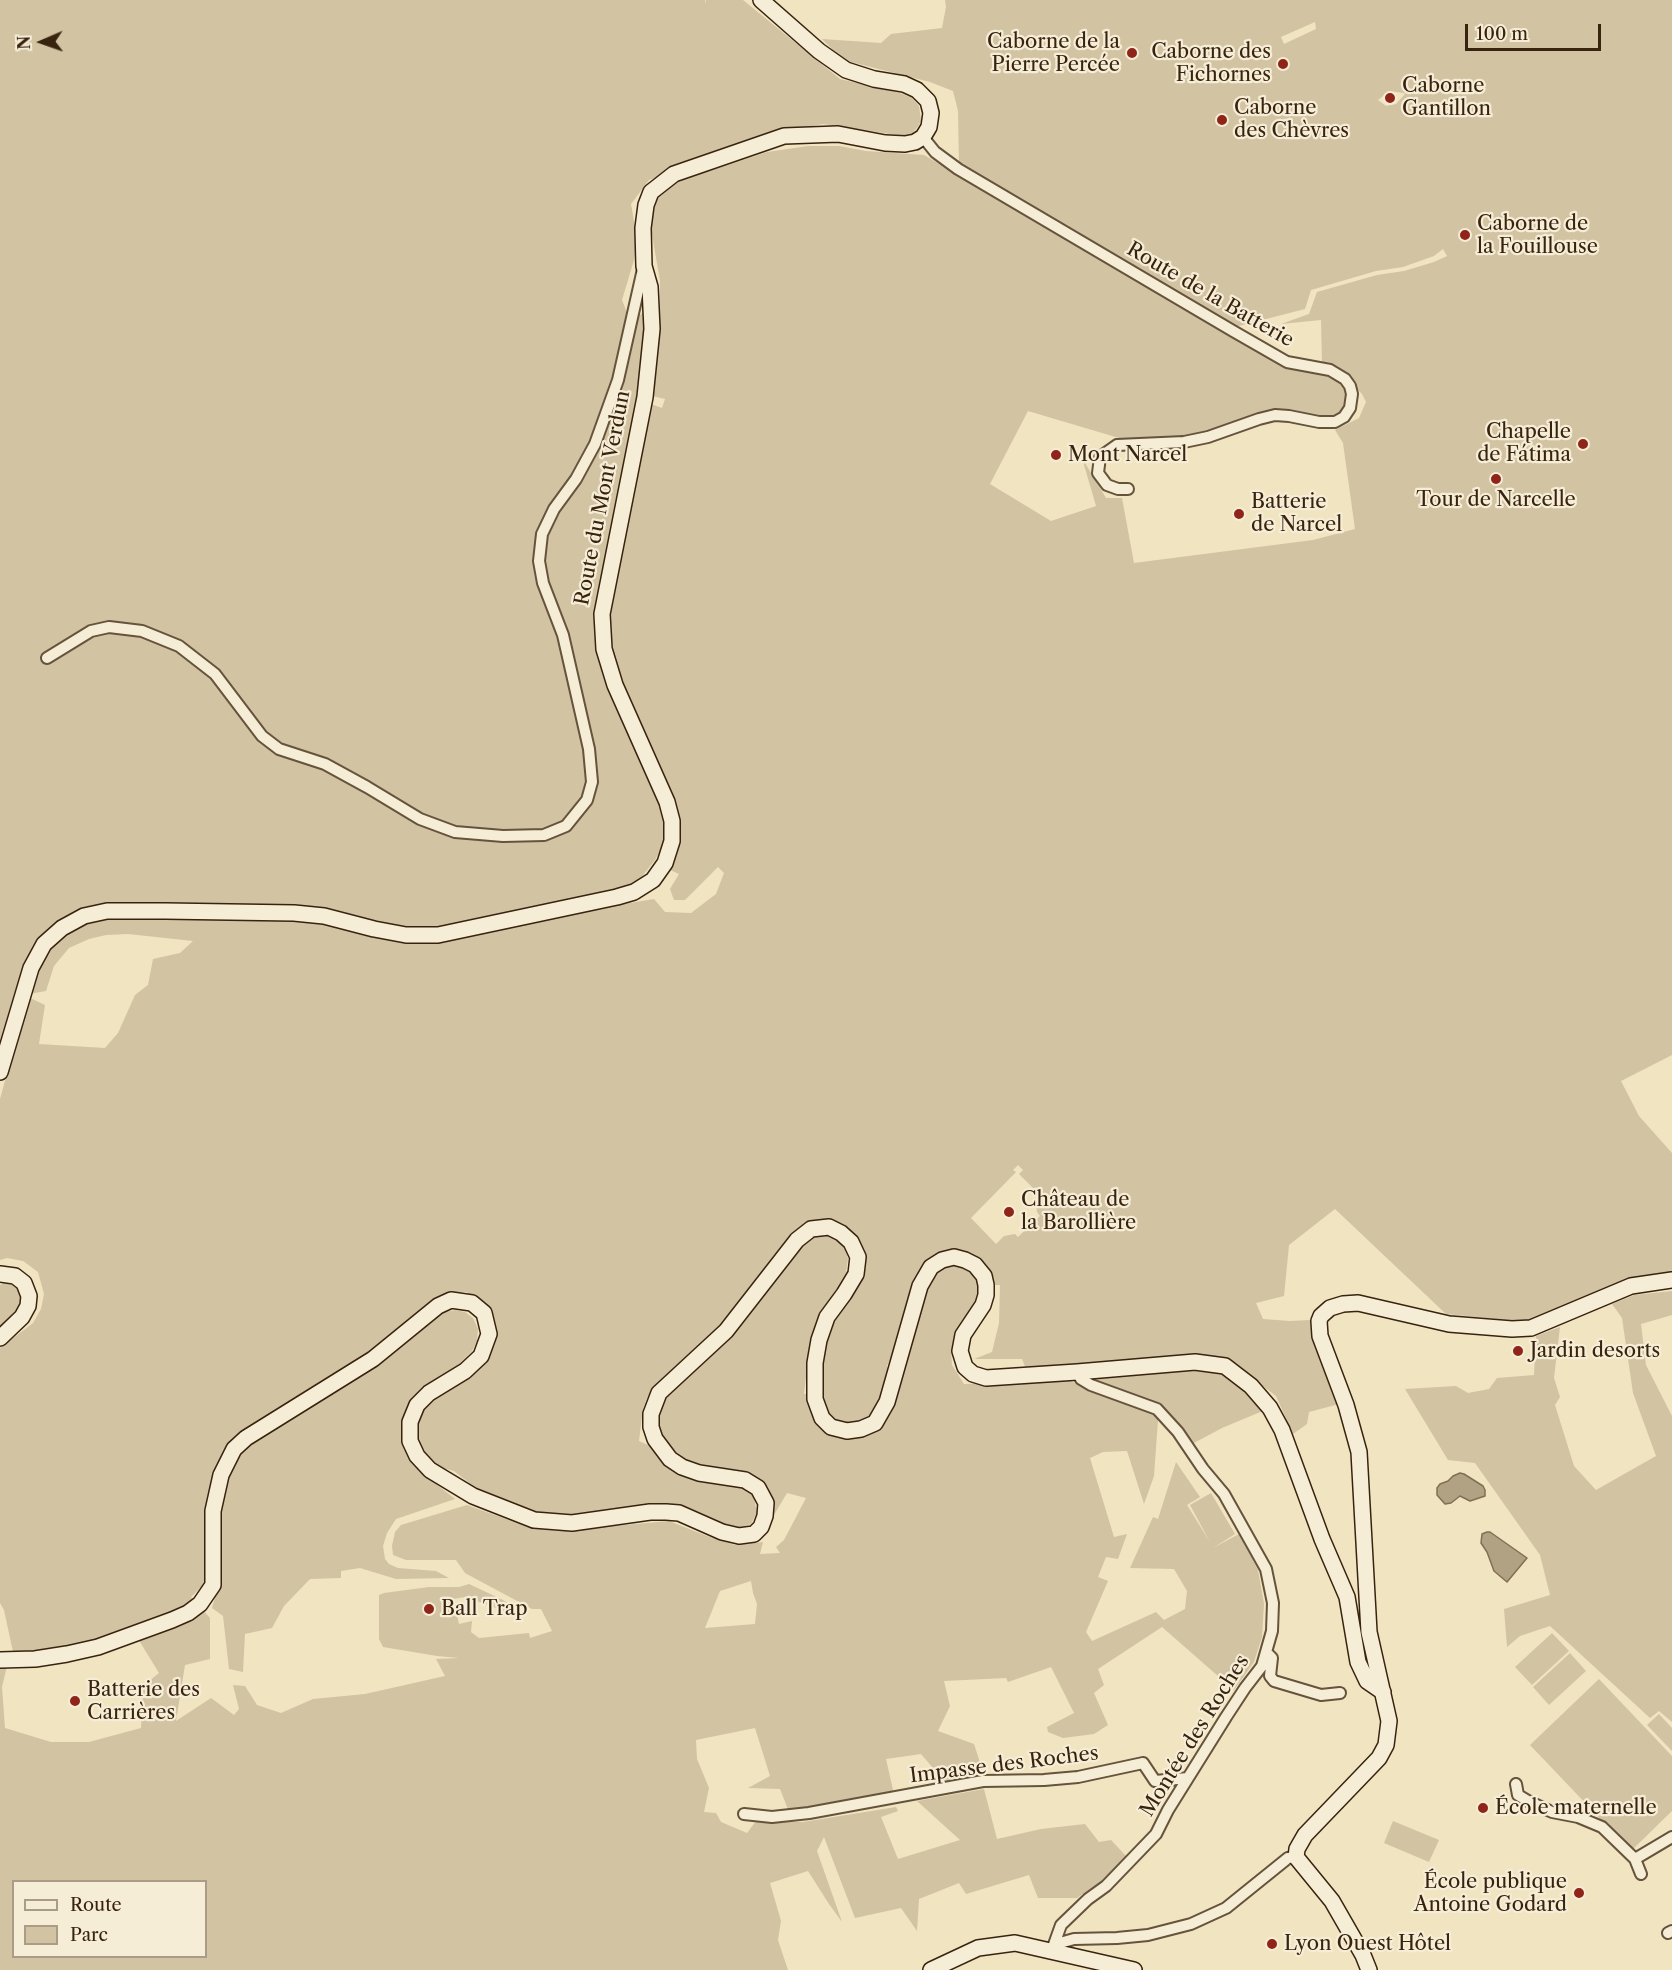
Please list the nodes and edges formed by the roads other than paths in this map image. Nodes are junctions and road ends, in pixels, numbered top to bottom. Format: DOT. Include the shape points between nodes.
graph roads {
  1 [pos="760,0"];
  2 [pos="922,137"];
  3 [pos="644,266"];
  4 [pos="1128,489"];
  5 [pos="47,658"];
  6 [pos="0,1072"];
  7 [pos="0,1274"];
  8 [pos="1672,1281"];
  9 [pos="0,1338"];
  10 [pos="1077,1372"];
  11 [pos="1267,1653"];
  12 [pos="0,1660"];
  13 [pos="1383,1692"];
  14 [pos="1340,1693"];
  15 [pos="1188,1778"];
  16 [pos="1516,1784"];
  17 [pos="744,1814"];
  18 [pos="1672,1837"];
  19 [pos="1296,1857"];
  20 [pos="1635,1859"];
  21 [pos="1641,1874"];
  22 [pos="1052,1950"];
  23 [pos="931,1970"];
  24 [pos="1134,1970"];
  25 [pos="1369,1970"];
  1 -- 2 [label="street" via="846,70 917,90 928,101 932,113"];
  2 -- 3 [label="street, Route du Mont Verdun" via="905,144 838,134 784,136 674,174 651,192 646,205"];
  2 -- 4 [label="street, Route de la Batterie" via="958,169 1242,336 1287,362 1330,370 1350,386 1350,408 1335,422 1275,415 1184,442 1117,445 1100,457 1098,473 1107,485"];
  3 -- 5 [label="street" via="618,380 595,444 542,534 539,561 543,583 563,635 589,749 592,782 587,800 566,826 544,835 503,836 455,832 420,819 325,764 279,749 262,736 215,675 179,646 142,631 109,627 92,631"];
  3 -- 6 [label="street, Route du Mont Verdun" via="650,287 652,329 645,397 602,614 604,649 615,685 672,821 672,841 653,880 617,897 438,934 406,935 294,913 165,910 107,911 84,916 62,928 39,952"];
  7 -- 9 [label="street" via="15,1276 24,1283 29,1296 22,1317"];
  8 -- 13 [label="street" via="1631,1286 1531,1328 1449,1324 1358,1303 1330,1308 1321,1316 1320,1336 1359,1452 1369,1632"];
  10 -- 11 [label="street, Montée des Roches" via="1091,1385 1157,1409 1179,1432 1224,1494 1266,1569 1273,1603"];
  10 -- 12 [label="street" via="986,1378 965,1367 960,1351 963,1335 983,1305 986,1285 980,1270 954,1257 931,1267 920,1286 887,1402 875,1423 847,1431 831,1427 822,1418 815,1399 815,1363 827,1317 856,1274 858,1257 841,1233 829,1227 811,1229 796,1240 726,1331 659,1393 651,1414 655,1439 670,1459 699,1473 745,1480 758,1488 766,1503 761,1527 754,1534 739,1536 679,1513 666,1512 552,1523 472,1496 430,1470 410,1441 410,1422 417,1405 481,1356 489,1334 484,1313 472,1303 451,1300 438,1306 373,1359 234,1449 221,1475 213,1511 213,1585 200,1604 172,1620 98,1647 35,1659"];
  10 -- 13 [label="street" via="1195,1362 1225,1366 1251,1386 1282,1430 1347,1597 1358,1662 1367,1681"];
  11 -- 14 [label="street" via="1272,1658 1270,1676 1274,1681 1322,1695"];
  11 -- 15 [label="street, Montée des Roches"];
  13 -- 19 [label="street" via="1389,1721 1386,1745 1379,1758 1305,1835"];
  15 -- 17 [label="street, Impasse des Roches" via="1155,1781 1143,1763 1078,1777 983,1782 809,1813 772,1817"];
  15 -- 22 [label="street, Montée des Roches" via="1156,1834 1106,1886 1060,1925"];
  16 -- 20 [label="street" via="1518,1795 1528,1801 1602,1827"];
  18 -- 20 [label="street"];
  19 -- 22 [label="street" via="1288,1858 1226,1908 1191,1924 1148,1935 1074,1939"];
  19 -- 25 [label="street" via="1332,1901"];
  20 -- 21 [label="street"];
  22 -- 23 [label="street" via="1015,1943 993,1945 967,1952"];
  22 -- 24 [label="street"];
}
